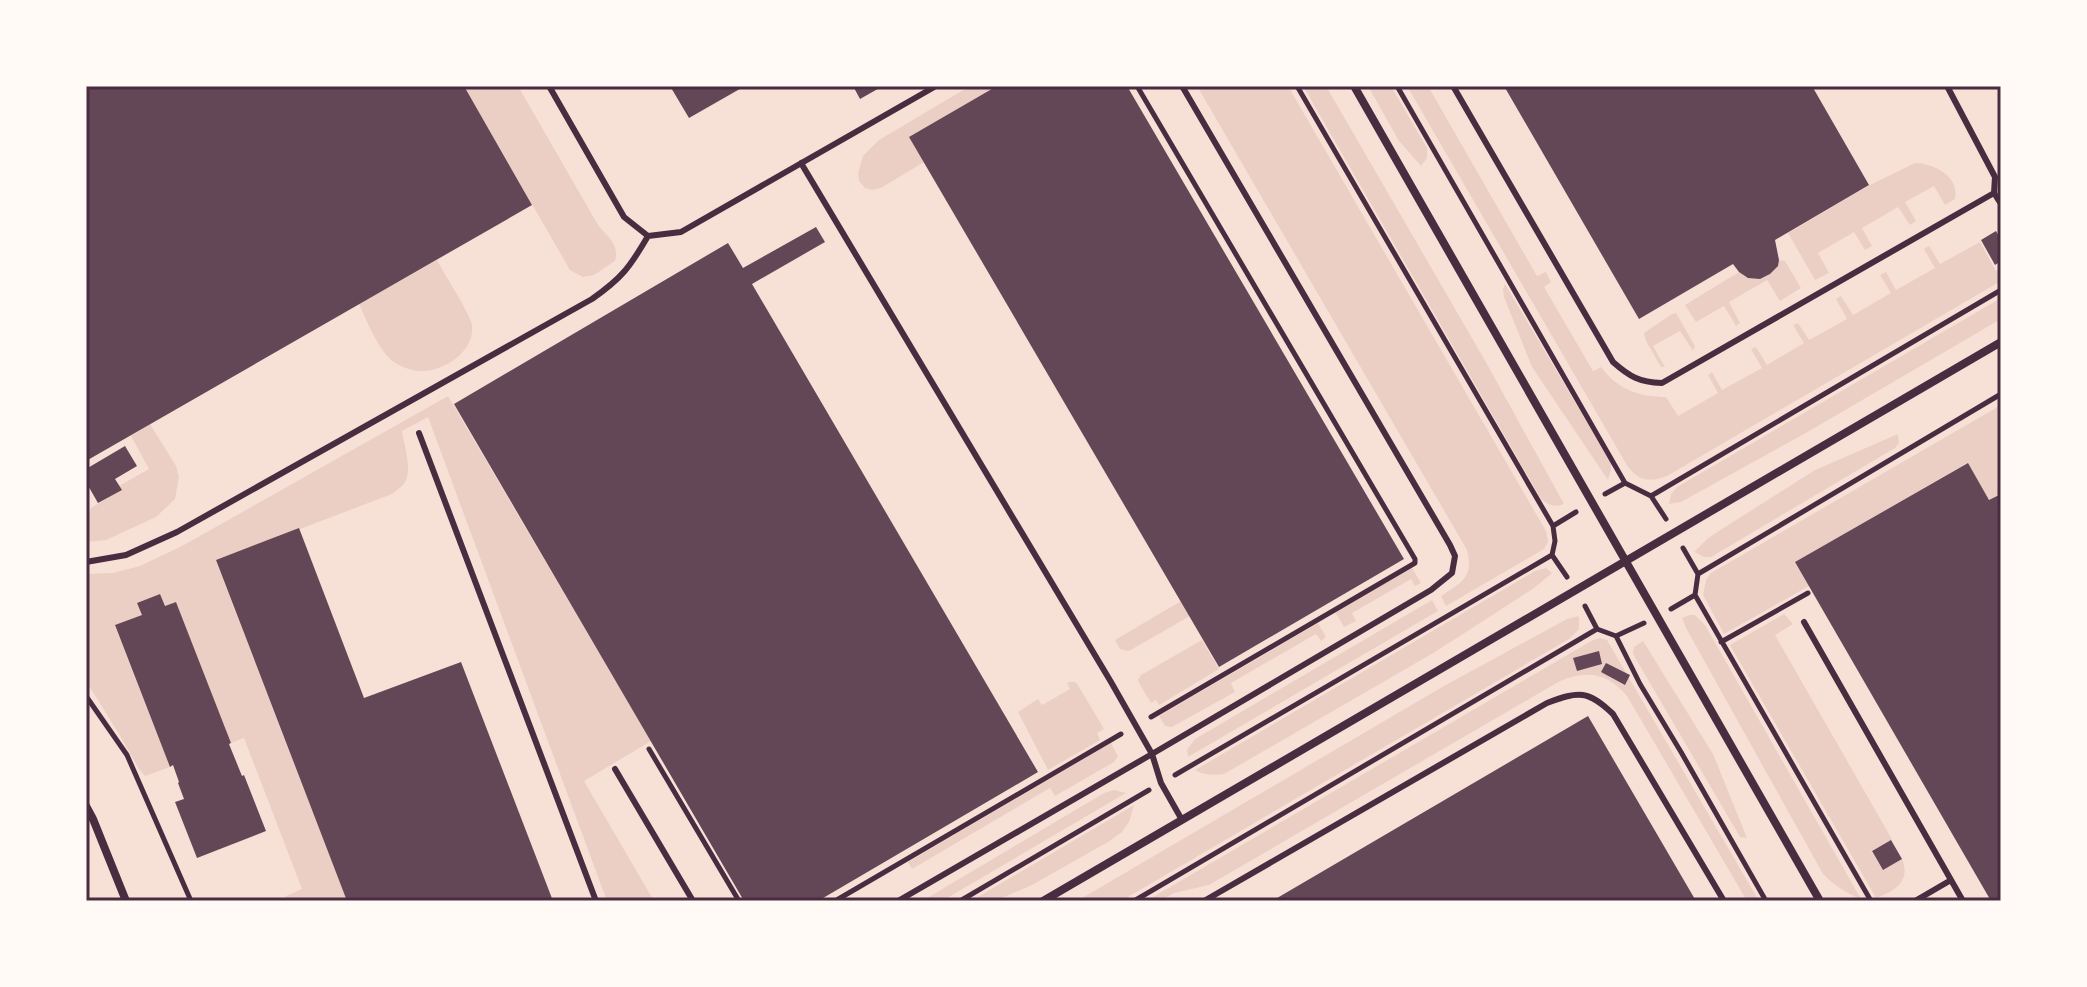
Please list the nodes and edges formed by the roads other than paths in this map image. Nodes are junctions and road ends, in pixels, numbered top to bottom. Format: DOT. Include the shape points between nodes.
graph roads {
  1 [pos="549,86"];
  2 [pos="936,86"];
  3 [pos="1182,86"];
  4 [pos="1354,86"];
  5 [pos="1453,86"];
  6 [pos="1947,86"];
  7 [pos="801,163"];
  8 [pos="1994,193"];
  9 [pos="2001,204"];
  10 [pos="648,236"];
  11 [pos="2001,342"];
  12 [pos="419,433"];
  13 [pos="1627,561"];
  14 [pos="86,562"];
  15 [pos="1804,622"];
  16 [pos="1152,754"];
  17 [pos="615,769"];
  18 [pos="86,806"];
  19 [pos="1182,820"];
  20 [pos="1951,880"];
  21 [pos="126,901"];
  22 [pos="596,901"];
  23 [pos="693,901"];
  24 [pos="898,901"];
  25 [pos="1043,901"];
  26 [pos="1204,901"];
  27 [pos="1724,901"];
  28 [pos="1820,901"];
  29 [pos="1915,901"];
  30 [pos="1963,901"];
  1 -- 10 [label="lane" via="624,217"];
  2 -- 7 [label="lane"];
  3 -- 16 [label="lane" via="1455,556 1452,573 1441,584"];
  4 -- 13 [label="street"];
  5 -- 8 [label="lane" via="1613,362 1643,382 1662,383"];
  6 -- 8 [label="lane" via="1995,177"];
  7 -- 10 [label="lane" via="681,232"];
  7 -- 16 [label="lane"];
  8 -- 9 [label="lane"];
  10 -- 14 [label="lane" via="631,265 592,299 177,532 126,555"];
  11 -- 13 [label="street"];
  12 -- 22 [label="lane"];
  13 -- 19 [label="street"];
  13 -- 28 [label="street"];
  15 -- 20 [label="lane"];
  16 -- 19 [label="lane"];
  16 -- 24 [label="lane"];
  17 -- 23 [label="lane"];
  18 -- 21 [label="street"];
  19 -- 25 [label="street"];
  20 -- 29 [label="lane"];
  20 -- 30 [label="lane"];
  26 -- 27 [label="lane" via="1572,693 1596,698 1613,714"];
}
